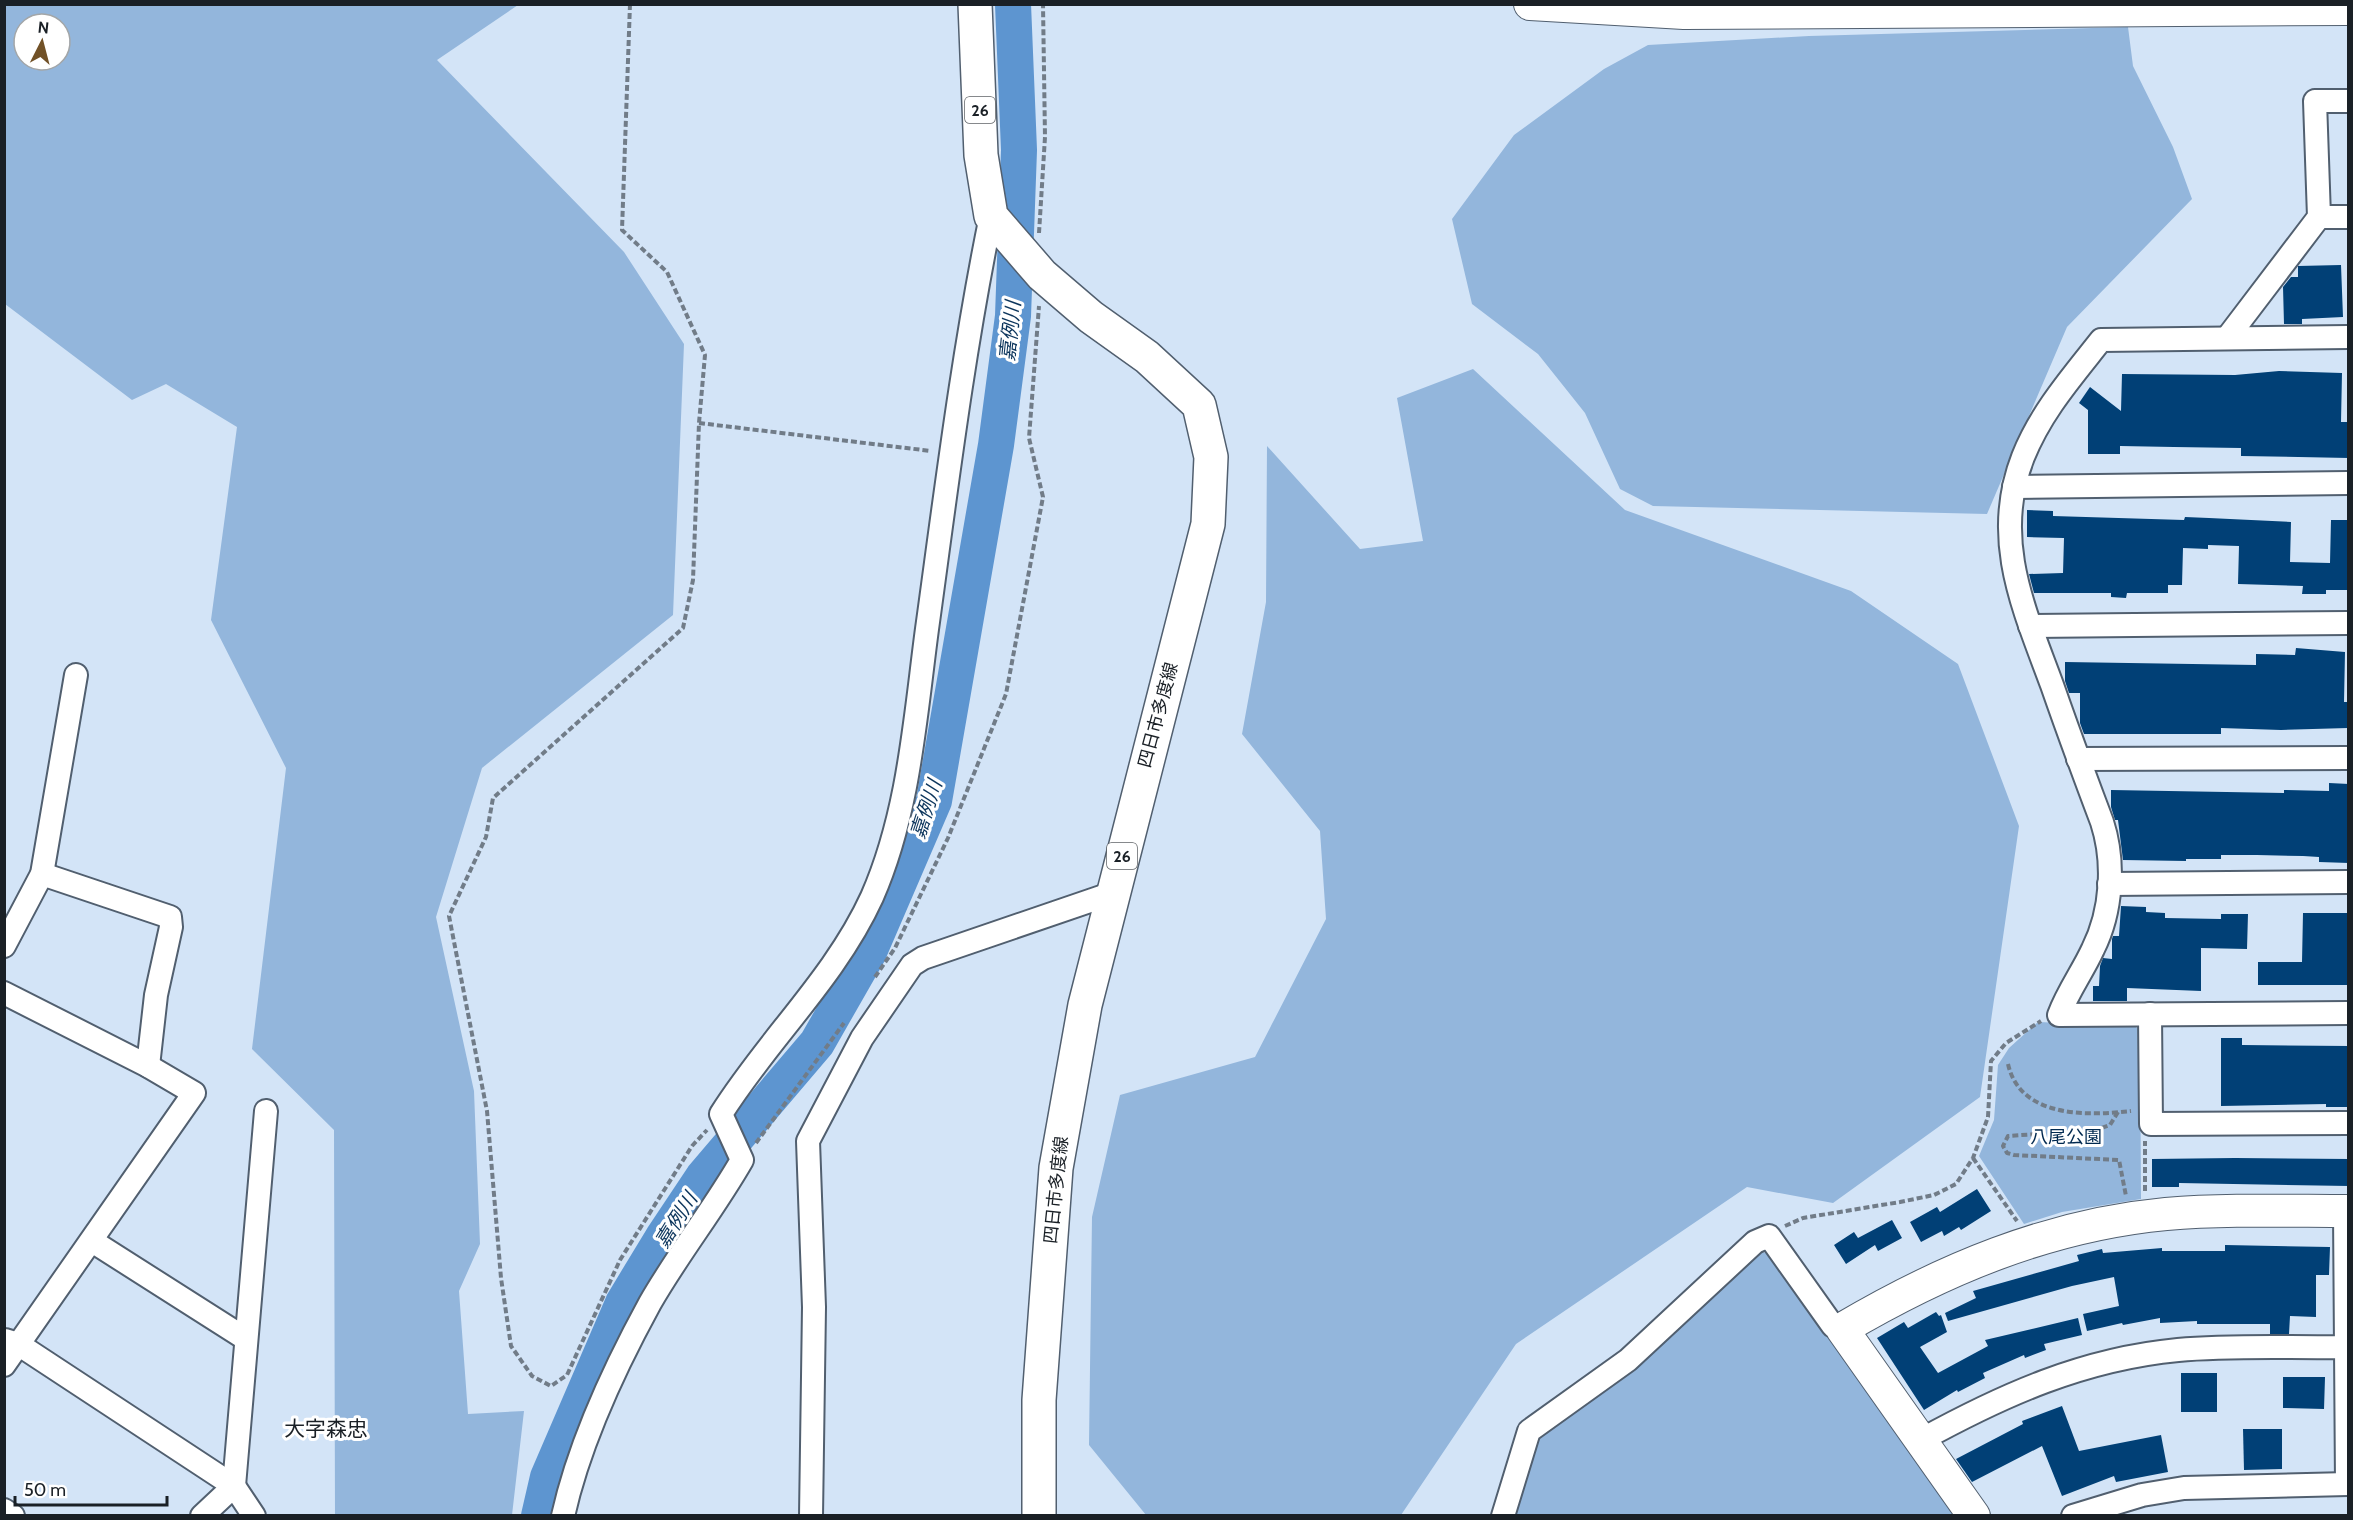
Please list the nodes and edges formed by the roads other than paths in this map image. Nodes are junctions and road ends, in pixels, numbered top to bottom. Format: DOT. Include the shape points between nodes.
graph roads {
  1 [pos="975,4"];
  2 [pos="1530,4"];
  3 [pos="1849,8"];
  4 [pos="2335,8"];
  5 [pos="2349,101"];
  6 [pos="991,216"];
  7 [pos="2319,217"];
  8 [pos="2349,217"];
  9 [pos="2349,337"];
  10 [pos="2227,338"];
  11 [pos="2349,483"];
  12 [pos="2014,487"];
  13 [pos="2349,623"];
  14 [pos="2030,626"];
  15 [pos="76,675"];
  16 [pos="2349,758"];
  17 [pos="2078,759"];
  18 [pos="42,874"];
  19 [pos="2349,882"];
  20 [pos="2109,884"];
  21 [pos="1113,893"];
  22 [pos="4,946"];
  23 [pos="4,993"];
  24 [pos="2349,1013"];
  25 [pos="2150,1014"];
  26 [pos="148,1066"];
  27 [pos="266,1111"];
  28 [pos="2349,1124"];
  29 [pos="2347,1211"];
  30 [pos="92,1241"];
  31 [pos="1842,1329"];
  32 [pos="246,1339"];
  33 [pos="11,1342"];
  34 [pos="2347,1347"];
  35 [pos="4,1365"];
  36 [pos="1922,1440"];
  37 [pos="2348,1484"];
  38 [pos="234,1486"];
  39 [pos="4,1510"];
  40 [pos="13,1515"];
  41 [pos="202,1515"];
  42 [pos="254,1515"];
  43 [pos="563,1515"];
  44 [pos="811,1515"];
  45 [pos="1040,1515"];
  46 [pos="1503,1515"];
  47 [pos="1974,1515"];
  48 [pos="2073,1515"];
  1 -- 6 [label="main road, 26" via="981,155"];
  2 -- 3 [label="main road" via="1684,14"];
  3 -- 4 [label="main road"];
  5 -- 7 [label="street" via="2315,102"];
  6 -- 21 [label="main road, 四日市多度線 / 26" via="1042,274 1091,317 1147,357 1199,405 1211,457 1208,524"];
  6 -- 43 [label="street" via="970,319 914,727 901,806 885,863 855,929 830,971 737,1089 722,1114 742,1160 651,1303 608,1389"];
  7 -- 8 [label="street"];
  7 -- 10 [label="street"];
  9 -- 10 [label="street"];
  10 -- 12 [label="street" via="2101,340 2047,410 2023,458"];
  11 -- 12 [label="street"];
  12 -- 14 [label="street" via="2011,551 2019,598"];
  13 -- 14 [label="street"];
  14 -- 17 [label="street"];
  15 -- 18 [label="street"];
  16 -- 17 [label="street"];
  17 -- 20 [label="street" via="2106,836"];
  18 -- 22 [label="street"];
  18 -- 26 [label="street" via="170,918"];
  19 -- 20 [label="street"];
  20 -- 25 [label="street" via="2105,920 2059,1015"];
  21 -- 44 [label="street" via="912,965 862,1038 808,1141 814,1307"];
  21 -- 45 [label="main road, 四日市多度線 / 26" via="1085,1005 1056,1168 1039,1400"];
  23 -- 26 [label="street"];
  24 -- 25 [label="street"];
  25 -- 28 [label="street" via="2150,1116"];
  26 -- 30 [label="street" via="194,1093"];
  27 -- 32 [label="street"];
  29 -- 31 [label="main road" via="2138,1212 1977,1259 1939,1275"];
  29 -- 34 [label="street"];
  30 -- 32 [label="street"];
  30 -- 33 [label="street"];
  31 -- 36 [label="main road"];
  31 -- 46 [label="street" via="1833,1326 1769,1236 1755,1242 1628,1360 1529,1431"];
  32 -- 38 [label="street"];
  33 -- 35 [label="street"];
  33 -- 38 [label="street"];
  34 -- 36 [label="street" via="2177,1350 2109,1362 2001,1398"];
  34 -- 37 [label="street"];
  36 -- 47 [label="main road"];
  37 -- 48 [label="street" via="2184,1488 2142,1495"];
  38 -- 41 [label="street"];
  38 -- 42 [label="street"];
  39 -- 40 [label="street"];
}
